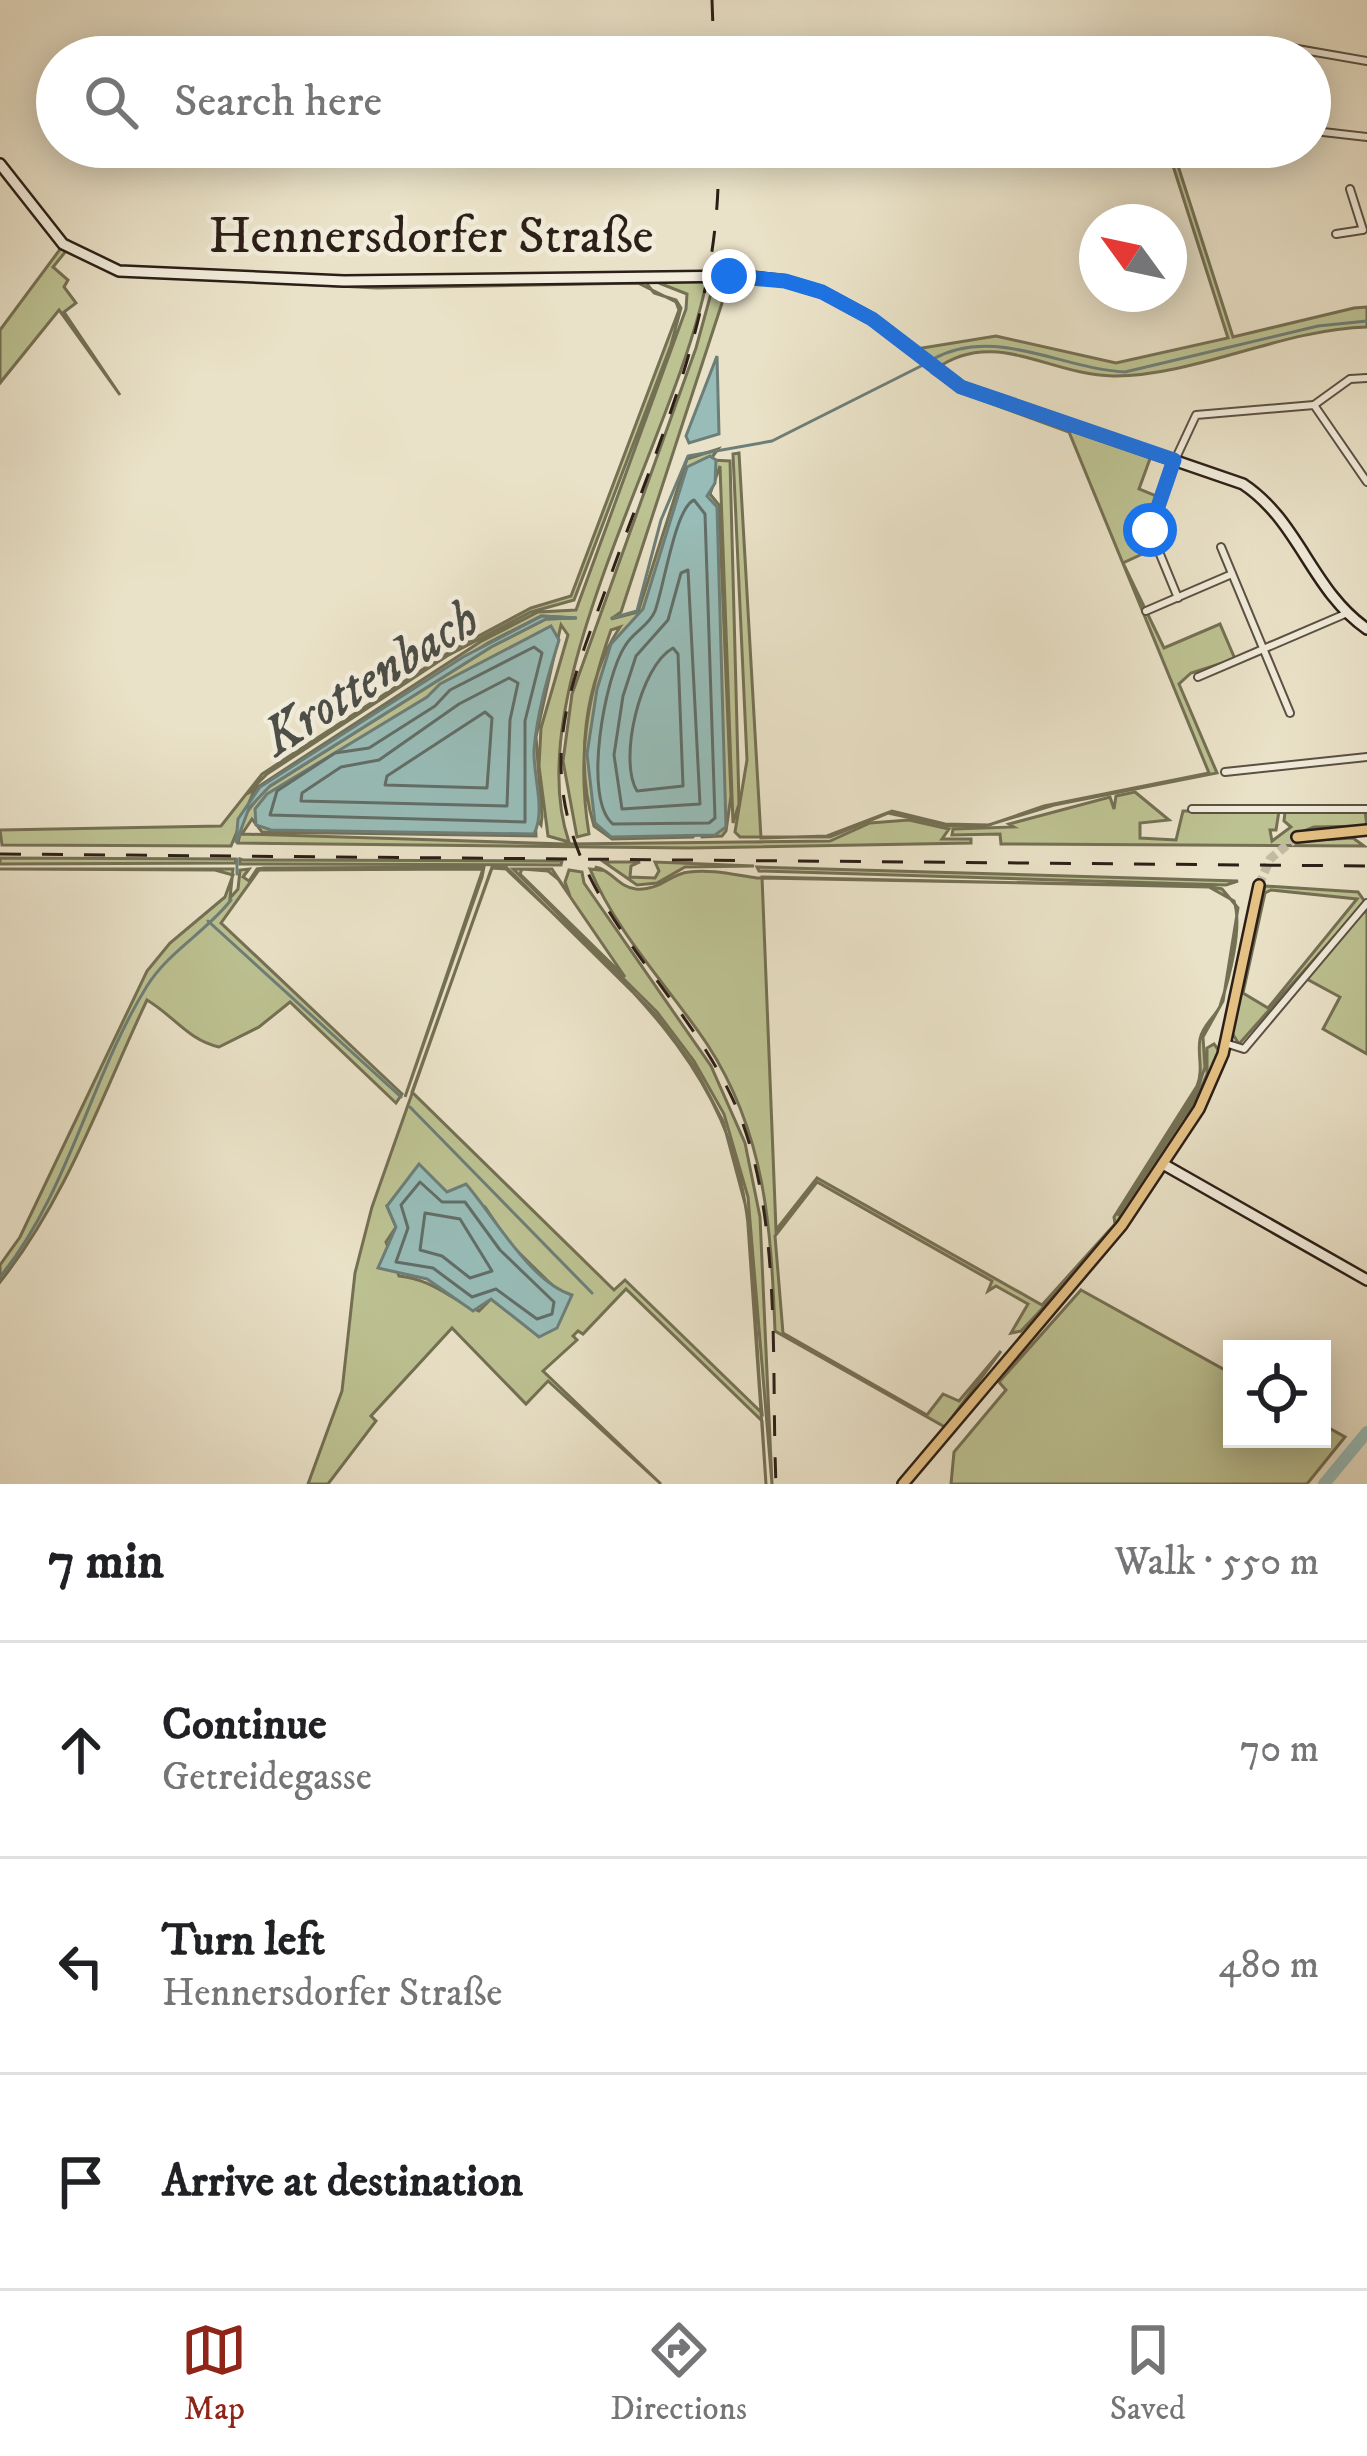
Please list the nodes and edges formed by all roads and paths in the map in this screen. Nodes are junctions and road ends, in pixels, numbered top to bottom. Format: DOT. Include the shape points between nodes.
graph roads {
  1 [pos="1331,55"];
  2 [pos="1367,61"];
  3 [pos="1331,133"];
  4 [pos="1367,137"];
  5 [pos="0,164"];
  6 [pos="1350,189"];
  7 [pos="1365,230"];
  8 [pos="1336,234"];
  9 [pos="1367,378"];
  10 [pos="1314,405"];
  11 [pos="1174,460"];
  12 [pos="1367,482"];
  13 [pos="1221,547"];
  14 [pos="1232,574"];
  15 [pos="1178,598"];
  16 [pos="1146,611"];
  17 [pos="1345,614"];
  18 [pos="1366,626"];
  19 [pos="1263,650"];
  20 [pos="1198,677"];
  21 [pos="1290,713"];
  22 [pos="1367,757"];
  23 [pos="1225,772"];
  24 [pos="1192,808"];
  25 [pos="1367,808"];
  26 [pos="1365,832"];
  27 [pos="1297,837"];
  28 [pos="1258,885"];
  29 [pos="1365,905"];
  30 [pos="1226,1043"];
  31 [pos="1163,1164"];
  32 [pos="1367,1280"];
  33 [pos="903,1484"];
  1 -- 2 [label="street"];
  3 -- 4 [label="street"];
  5 -- 11 [label="street, Hennersdorfer Straße" via="63,244 119,271 344,281 742,276 822,292 961,387"];
  6 -- 7 [label="street"];
  7 -- 8 [label="street"];
  9 -- 10 [label="street" via="1350,379"];
  10 -- 11 [label="street" via="1196,415"];
  10 -- 12 [label="street"];
  11 -- 15 [label="street" via="1150,530"];
  11 -- 17 [label="street, Hennersdorfer Straße" via="1243,484 1278,511"];
  13 -- 14 [label="street"];
  14 -- 15 [label="street"];
  14 -- 19 [label="street"];
  15 -- 16 [label="street"];
  17 -- 18 [label="street, Hennersdorfer Straße"];
  17 -- 19 [label="street"];
  19 -- 20 [label="street"];
  19 -- 21 [label="street"];
  22 -- 23 [label="street"];
  24 -- 25 [label="street"];
  26 -- 27 [label="main road"];
  28 -- 30 [label="main road"];
  29 -- 30 [label="street" via="1244,1049"];
  30 -- 31 [label="main road" via="1205,1098"];
  31 -- 32 [label="street"];
  31 -- 33 [label="main road" via="1120,1228"];
}
